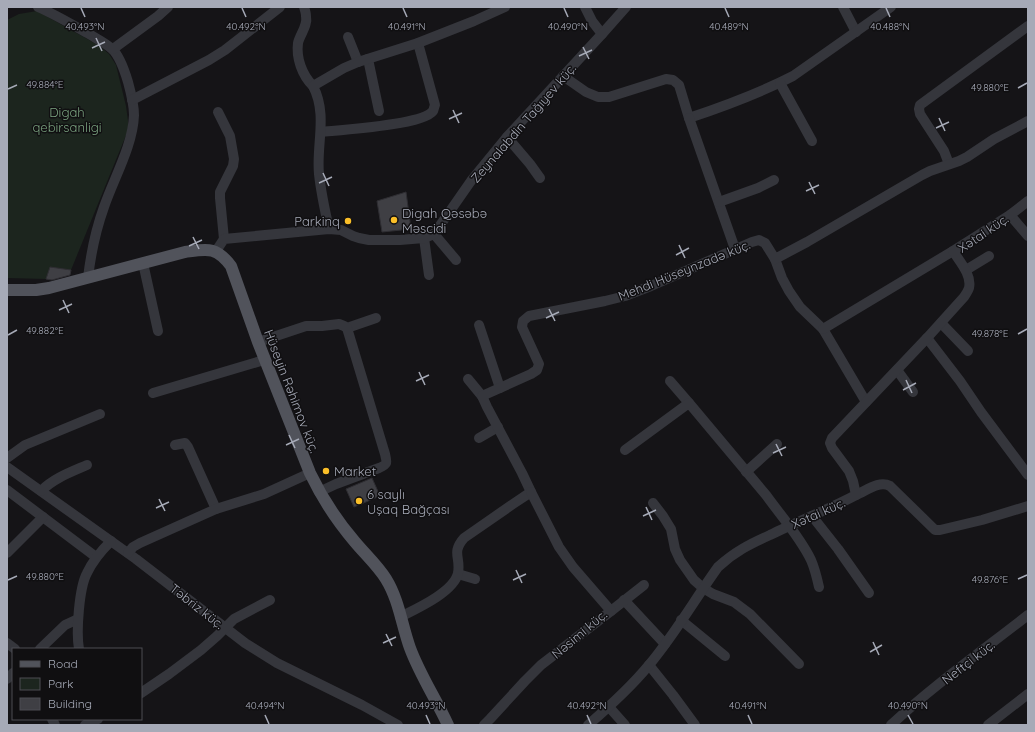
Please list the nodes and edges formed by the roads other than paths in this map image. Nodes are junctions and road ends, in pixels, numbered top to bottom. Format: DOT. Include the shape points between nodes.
graph roads {
  1 [pos="38,7"];
  2 [pos="168,7"];
  3 [pos="280,7"];
  4 [pos="304,7"];
  5 [pos="505,7"];
  6 [pos="585,7"];
  7 [pos="626,7"];
  8 [pos="843,7"];
  9 [pos="891,7"];
  10 [pos="1028,26"];
  11 [pos="856,32"];
  12 [pos="602,34"];
  13 [pos="348,37"];
  14 [pos="418,43"];
  15 [pos="113,49"];
  16 [pos="368,59"];
  17 [pos="358,62"];
  18 [pos="563,76"];
  19 [pos="780,83"];
  20 [pos="313,86"];
  21 [pos="132,100"];
  22 [pos="378,111"];
  23 [pos="218,112"];
  24 [pos="690,118"];
  25 [pos="1028,121"];
  26 [pos="321,132"];
  27 [pos="507,138"];
  28 [pos="812,141"];
  29 [pos="949,164"];
  30 [pos="540,178"];
  31 [pos="774,180"];
  32 [pos="1028,201"];
  33 [pos="719,202"];
  34 [pos="1010,215"];
  35 [pos="329,229"];
  36 [pos="434,234"];
  37 [pos="1028,236"];
  38 [pos="424,238"];
  39 [pos="224,239"];
  40 [pos="735,249"];
  41 [pos="216,251"];
  42 [pos="953,251"];
  43 [pos="989,256"];
  44 [pos="776,259"];
  45 [pos="456,260"];
  46 [pos="143,262"];
  47 [pos="966,270"];
  48 [pos="429,275"];
  49 [pos="88,278"];
  50 [pos="7,290"];
  51 [pos="376,318"];
  52 [pos="941,323"];
  53 [pos="479,325"];
  54 [pos="347,328"];
  55 [pos="823,329"];
  56 [pos="158,331"];
  57 [pos="927,338"];
  58 [pos="258,342"];
  59 [pos="968,351"];
  60 [pos="264,360"];
  61 [pos="897,370"];
  62 [pos="468,379"];
  63 [pos="670,381"];
  64 [pos="500,388"];
  65 [pos="913,392"];
  66 [pos="153,393"];
  67 [pos="482,396"];
  68 [pos="866,402"];
  69 [pos="689,403"];
  70 [pos="100,414"];
  71 [pos="498,427"];
  72 [pos="479,438"];
  73 [pos="175,444"];
  74 [pos="777,444"];
  75 [pos="625,450"];
  76 [pos="7,458"];
  77 [pos="87,464"];
  78 [pos="7,467"];
  79 [pos="746,472"];
  80 [pos="310,473"];
  81 [pos="1028,475"];
  82 [pos="7,490"];
  83 [pos="41,491"];
  84 [pos="319,492"];
  85 [pos="531,492"];
  86 [pos="856,495"];
  87 [pos="653,503"];
  88 [pos="1028,506"];
  89 [pos="216,509"];
  90 [pos="812,516"];
  91 [pos="43,517"];
  92 [pos="790,526"];
  93 [pos="111,541"];
  94 [pos="7,553"];
  95 [pos="128,553"];
  96 [pos="96,556"];
  97 [pos="458,574"];
  98 [pos="475,579"];
  99 [pos="644,585"];
  100 [pos="703,588"];
  101 [pos="819,588"];
  102 [pos="870,593"];
  103 [pos="270,600"];
  104 [pos="624,600"];
  105 [pos="611,611"];
  106 [pos="1028,615"];
  107 [pos="400,617"];
  108 [pos="78,619"];
  109 [pos="681,620"];
  110 [pos="225,628"];
  111 [pos="665,644"];
  112 [pos="41,648"];
  113 [pos="78,648"];
  114 [pos="725,656"];
  115 [pos="799,664"];
  116 [pos="649,665"];
  117 [pos="142,692"];
  118 [pos="1028,694"];
  119 [pos="609,707"];
  120 [pos="96,720"];
  121 [pos="84,725"];
  122 [pos="398,725"];
  123 [pos="448,725"];
  124 [pos="484,725"];
  125 [pos="588,725"];
  126 [pos="625,725"];
  127 [pos="695,725"];
  128 [pos="891,725"];
  129 [pos="988,725"];
  1 -- 15 [label="street" via="53,13"];
  2 -- 15 [label="street"];
  3 -- 21 [label="street" via="209,60"];
  4 -- 20 [label="street" via="306,23 298,42 298,52 305,76"];
  5 -- 14 [label="street"];
  6 -- 12 [label="street"];
  7 -- 12 [label="street, Zeynalabdin Tağıyev küç."];
  8 -- 11 [label="street"];
  9 -- 11 [label="street"];
  10 -- 29 [label="street" via="920,105 920,114 944,151"];
  11 -- 19 [label="street"];
  12 -- 18 [label="street, Zeynalabdin Tağıyev küç."];
  13 -- 17 [label="street"];
  14 -- 16 [label="street"];
  14 -- 26 [label="street" via="435,105 433,111 405,122"];
  15 -- 21 [label="street" via="120,60"];
  16 -- 17 [label="street"];
  16 -- 22 [label="street"];
  17 -- 20 [label="street"];
  18 -- 24 [label="street" via="598,97 609,97 666,79 673,80 679,85"];
  18 -- 27 [label="street, Zeynalabdin Tağıyev küç."];
  19 -- 24 [label="street" via="729,105"];
  19 -- 28 [label="street"];
  20 -- 26 [label="street" via="319,105"];
  21 -- 49 [label="street" via="133,127 97,227"];
  23 -- 39 [label="street" via="230,136 234,158 233,166 220,192"];
  24 -- 33 [label="street"];
  25 -- 29 [label="street" via="967,157"];
  26 -- 35 [label="street" via="319,175"];
  27 -- 30 [label="street"];
  27 -- 36 [label="street, Zeynalabdin Tağıyev küç." via="471,181"];
  29 -- 44 [label="street" via="922,175"];
  31 -- 33 [label="street"];
  32 -- 34 [label="street, Xətai küç."];
  33 -- 40 [label="street"];
  34 -- 37 [label="street"];
  34 -- 42 [label="street, Xətai küç."];
  35 -- 38 [label="street" via="341,230 369,240"];
  35 -- 39 [label="street"];
  36 -- 38 [label="street"];
  36 -- 45 [label="street"];
  38 -- 48 [label="street"];
  39 -- 41 [label="street"];
  40 -- 44 [label="street, Mehdi Hüseynzadə küç." via="759,240 765,243"];
  40 -- 64 [label="street, Mehdi Hüseynzadə küç." via="625,296 528,316 522,326 539,364 537,370"];
  41 -- 46 [label="main road" via="185,252"];
  41 -- 58 [label="main road, Hüseyin Rəhimov küç." via="224,256 231,266"];
  42 -- 47 [label="street, Xətai küç."];
  42 -- 55 [label="street"];
  43 -- 47 [label="street"];
  44 -- 55 [label="street" via="782,278 794,300"];
  46 -- 49 [label="main road"];
  46 -- 56 [label="street"];
  47 -- 52 [label="street, Xətai küç." via="968,289"];
  49 -- 50 [label="main road" via="36,290"];
  51 -- 54 [label="street"];
  52 -- 57 [label="street, Xətai küç."];
  52 -- 59 [label="street"];
  53 -- 64 [label="street"];
  54 -- 58 [label="street" via="339,324 306,326"];
  54 -- 84 [label="street" via="387,462 379,468"];
  55 -- 68 [label="street"];
  57 -- 61 [label="street, Xətai küç."];
  57 -- 81 [label="street"];
  58 -- 60 [label="main road, Hüseyin Rəhimov küç."];
  60 -- 66 [label="street"];
  60 -- 80 [label="main road, Hüseyin Rəhimov küç."];
  61 -- 65 [label="street"];
  61 -- 68 [label="street, Xətai küç."];
  62 -- 67 [label="street"];
  63 -- 69 [label="street"];
  64 -- 67 [label="street, Mehdi Hüseynzadə küç."];
  67 -- 71 [label="street"];
  68 -- 86 [label="street, Xətai küç." via="830,443 849,471"];
  69 -- 75 [label="street"];
  69 -- 79 [label="street"];
  70 -- 76 [label="street" via="25,445"];
  71 -- 72 [label="street"];
  71 -- 85 [label="street"];
  73 -- 89 [label="street" via="185,443 188,447"];
  74 -- 79 [label="street"];
  77 -- 83 [label="street" via="58,478"];
  78 -- 83 [label="street, Təbriz küç."];
  79 -- 92 [label="street"];
  80 -- 84 [label="main road, Hüseyin Rəhimov küç."];
  80 -- 89 [label="street" via="264,494"];
  82 -- 91 [label="street"];
  83 -- 93 [label="street, Təbriz küç."];
  84 -- 107 [label="main road, Hüseyin Rəhimov küç." via="344,529 386,578 396,599"];
  85 -- 97 [label="street" via="464,538 457,550"];
  85 -- 105 [label="street, Nəsimi küç." via="559,547"];
  86 -- 88 [label="street" via="885,483 935,530 982,520"];
  86 -- 90 [label="street, Xətai küç."];
  87 -- 100 [label="street" via="671,529 680,560"];
  89 -- 95 [label="street" via="140,543"];
  90 -- 92 [label="street, Xətai küç."];
  90 -- 102 [label="street"];
  91 -- 94 [label="street"];
  91 -- 96 [label="street"];
  92 -- 100 [label="street, Xətai küç." via="728,557"];
  92 -- 101 [label="street" via="810,558"];
  93 -- 95 [label="street, Təbriz küç."];
  93 -- 96 [label="street"];
  95 -- 110 [label="street, Təbriz küç."];
  96 -- 108 [label="street" via="86,574"];
  97 -- 98 [label="street"];
  97 -- 107 [label="street" via="455,582 434,599"];
  99 -- 104 [label="street"];
  100 -- 109 [label="street, Xətai küç."];
  100 -- 115 [label="street" via="742,607"];
  103 -- 110 [label="street" via="234,618"];
  104 -- 105 [label="street"];
  104 -- 111 [label="street"];
  105 -- 124 [label="street, Nəsimi küç." via="542,665"];
  106 -- 128 [label="street, Neftçi küç." via="926,694"];
  107 -- 123 [label="main road, Hüseyin Rəhimov küç." via="414,657"];
  108 -- 112 [label="street" via="65,625"];
  108 -- 113 [label="street"];
  109 -- 111 [label="street, Xətai küç."];
  109 -- 114 [label="street"];
  110 -- 117 [label="street" via="170,674"];
  110 -- 122 [label="street, Təbriz küç." via="277,663"];
  111 -- 116 [label="street, Xətai küç."];
  116 -- 119 [label="street, Xətai küç."];
  116 -- 127 [label="street"];
  118 -- 129 [label="street"];
  119 -- 125 [label="street, Xətai küç."];
  119 -- 126 [label="street"];
  120 -- 121 [label="street"];
}
